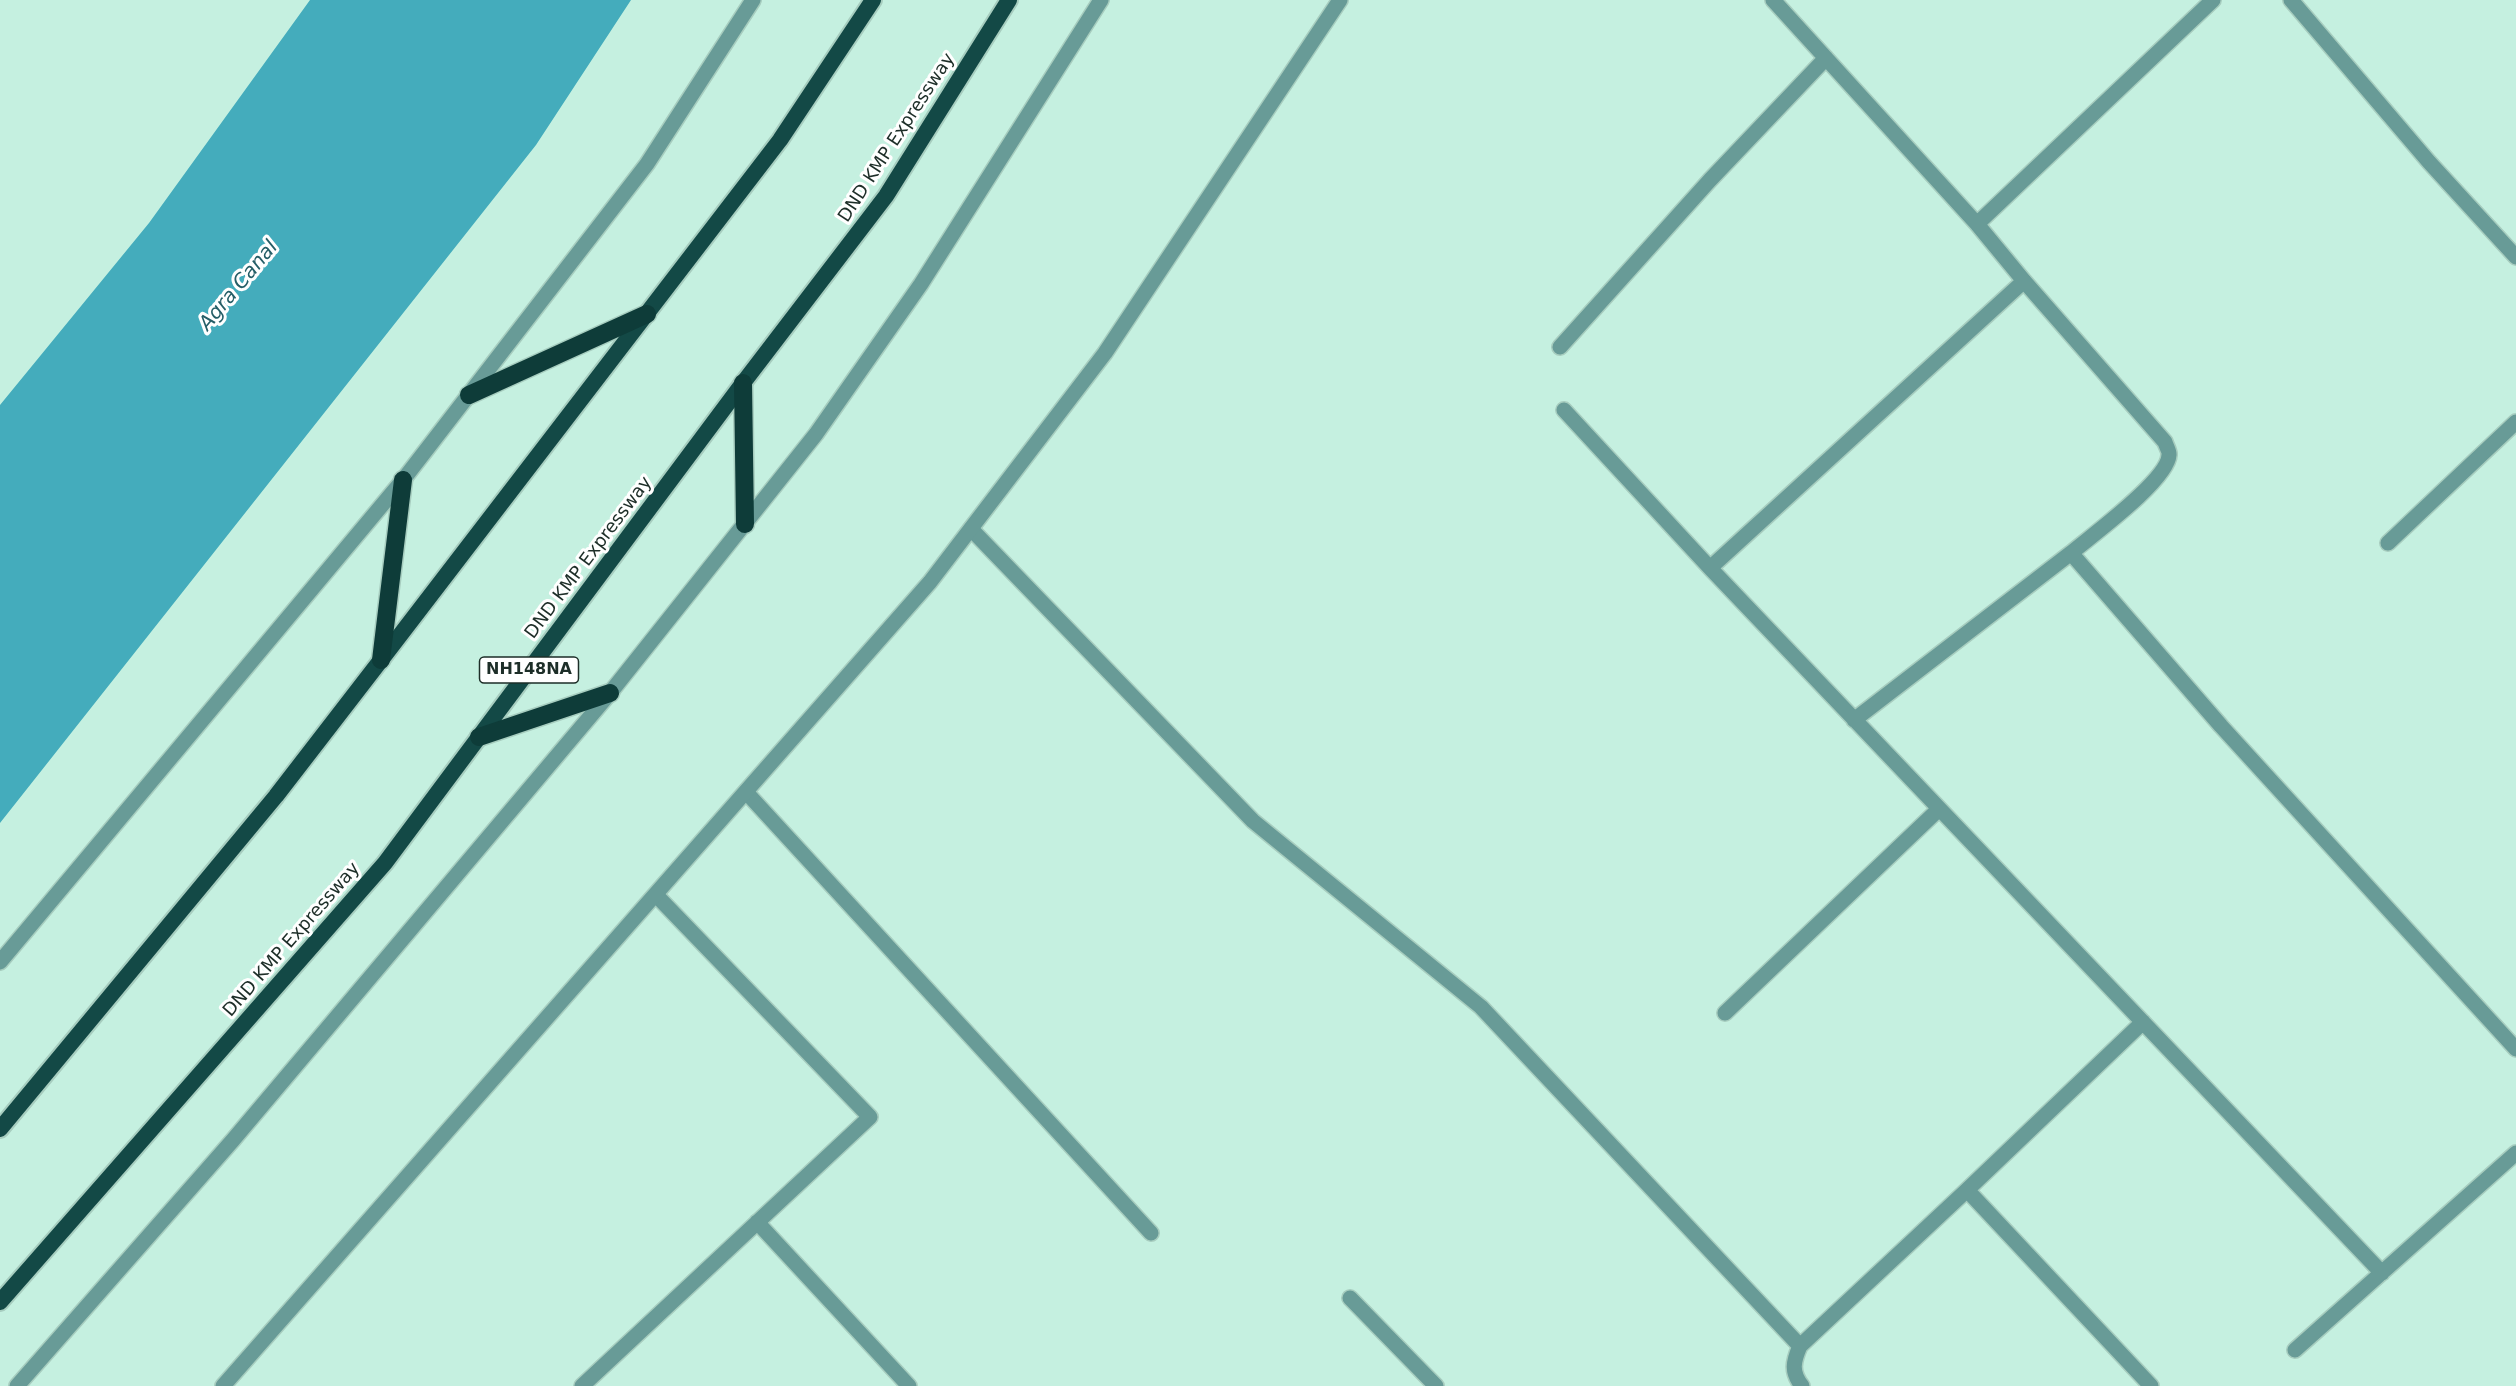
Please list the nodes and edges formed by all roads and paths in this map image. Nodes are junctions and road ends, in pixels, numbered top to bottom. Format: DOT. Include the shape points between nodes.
graph roads {
  1 [pos="753,0"];
  2 [pos="873,0"];
  3 [pos="1009,0"];
  4 [pos="1101,0"];
  5 [pos="1340,0"];
  6 [pos="1773,0"];
  7 [pos="2213,0"];
  8 [pos="2291,0"];
  9 [pos="1826,58"];
  10 [pos="1977,224"];
  11 [pos="2516,257"];
  12 [pos="2024,281"];
  13 [pos="647,314"];
  14 [pos="1560,347"];
  15 [pos="743,383"];
  16 [pos="469,395"];
  17 [pos="1564,411"];
  18 [pos="2516,422"];
  19 [pos="403,480"];
  20 [pos="745,524"];
  21 [pos="971,529"];
  22 [pos="2388,543"];
  23 [pos="2070,553"];
  24 [pos="1710,568"];
  25 [pos="381,660"];
  26 [pos="610,693"];
  27 [pos="1854,720"];
  28 [pos="479,737"];
  29 [pos="746,792"];
  30 [pos="1939,809"];
  31 [pos="656,895"];
  32 [pos="0,962"];
  33 [pos="1725,1013"];
  34 [pos="2143,1022"];
  35 [pos="2516,1048"];
  36 [pos="0,1129"];
  37 [pos="2516,1153"];
  38 [pos="1966,1190"];
  39 [pos="757,1222"];
  40 [pos="1151,1233"];
  41 [pos="2382,1273"];
  42 [pos="1350,1298"];
  43 [pos="0,1302"];
  44 [pos="1800,1346"];
  45 [pos="2295,1350"];
  46 [pos="17,1386"];
  47 [pos="223,1386"];
  48 [pos="582,1386"];
  49 [pos="909,1386"];
  50 [pos="1436,1386"];
  51 [pos="1802,1386"];
  52 [pos="2151,1386"];
  1 -- 16 [label="street" via="647,164"];
  2 -- 13 [label="highway" via="780,140"];
  3 -- 15 [label="highway, DND KMP Expressway / NH148NA" via="886,196"];
  4 -- 20 [label="street" via="921,284 816,434"];
  5 -- 21 [label="street" via="1105,353"];
  6 -- 9 [label="street"];
  7 -- 10 [label="street"];
  8 -- 11 [label="street"];
  9 -- 10 [label="street"];
  9 -- 14 [label="street"];
  10 -- 12 [label="street"];
  12 -- 23 [label="street" via="2165,442 2169,455 2163,472 2144,493"];
  12 -- 24 [label="street"];
  13 -- 16 [label="highway"];
  13 -- 25 [label="highway"];
  15 -- 20 [label="highway"];
  15 -- 28 [label="highway, DND KMP Expressway / NH148NA"];
  16 -- 19 [label="street"];
  17 -- 24 [label="street"];
  18 -- 22 [label="street"];
  19 -- 25 [label="highway"];
  19 -- 32 [label="street"];
  20 -- 26 [label="street"];
  21 -- 29 [label="street" via="930,582"];
  21 -- 44 [label="street" via="1253,821 1481,1007"];
  23 -- 27 [label="street"];
  23 -- 35 [label="street" via="2221,726"];
  24 -- 27 [label="street"];
  25 -- 36 [label="highway" via="276,796"];
  26 -- 28 [label="highway"];
  26 -- 46 [label="street" via="233,1140"];
  27 -- 30 [label="street"];
  28 -- 43 [label="highway, DND KMP Expressway / NH148NA" via="385,863"];
  29 -- 31 [label="street"];
  29 -- 40 [label="street"];
  30 -- 33 [label="street"];
  30 -- 34 [label="street"];
  31 -- 39 [label="street" via="870,1117"];
  31 -- 47 [label="street"];
  34 -- 38 [label="street"];
  34 -- 41 [label="street"];
  37 -- 41 [label="street"];
  38 -- 44 [label="street"];
  38 -- 52 [label="street"];
  39 -- 48 [label="street"];
  39 -- 49 [label="street"];
  41 -- 45 [label="street"];
  42 -- 50 [label="street"];
  44 -- 51 [label="street" via="1793,1360 1794,1376"];
}
